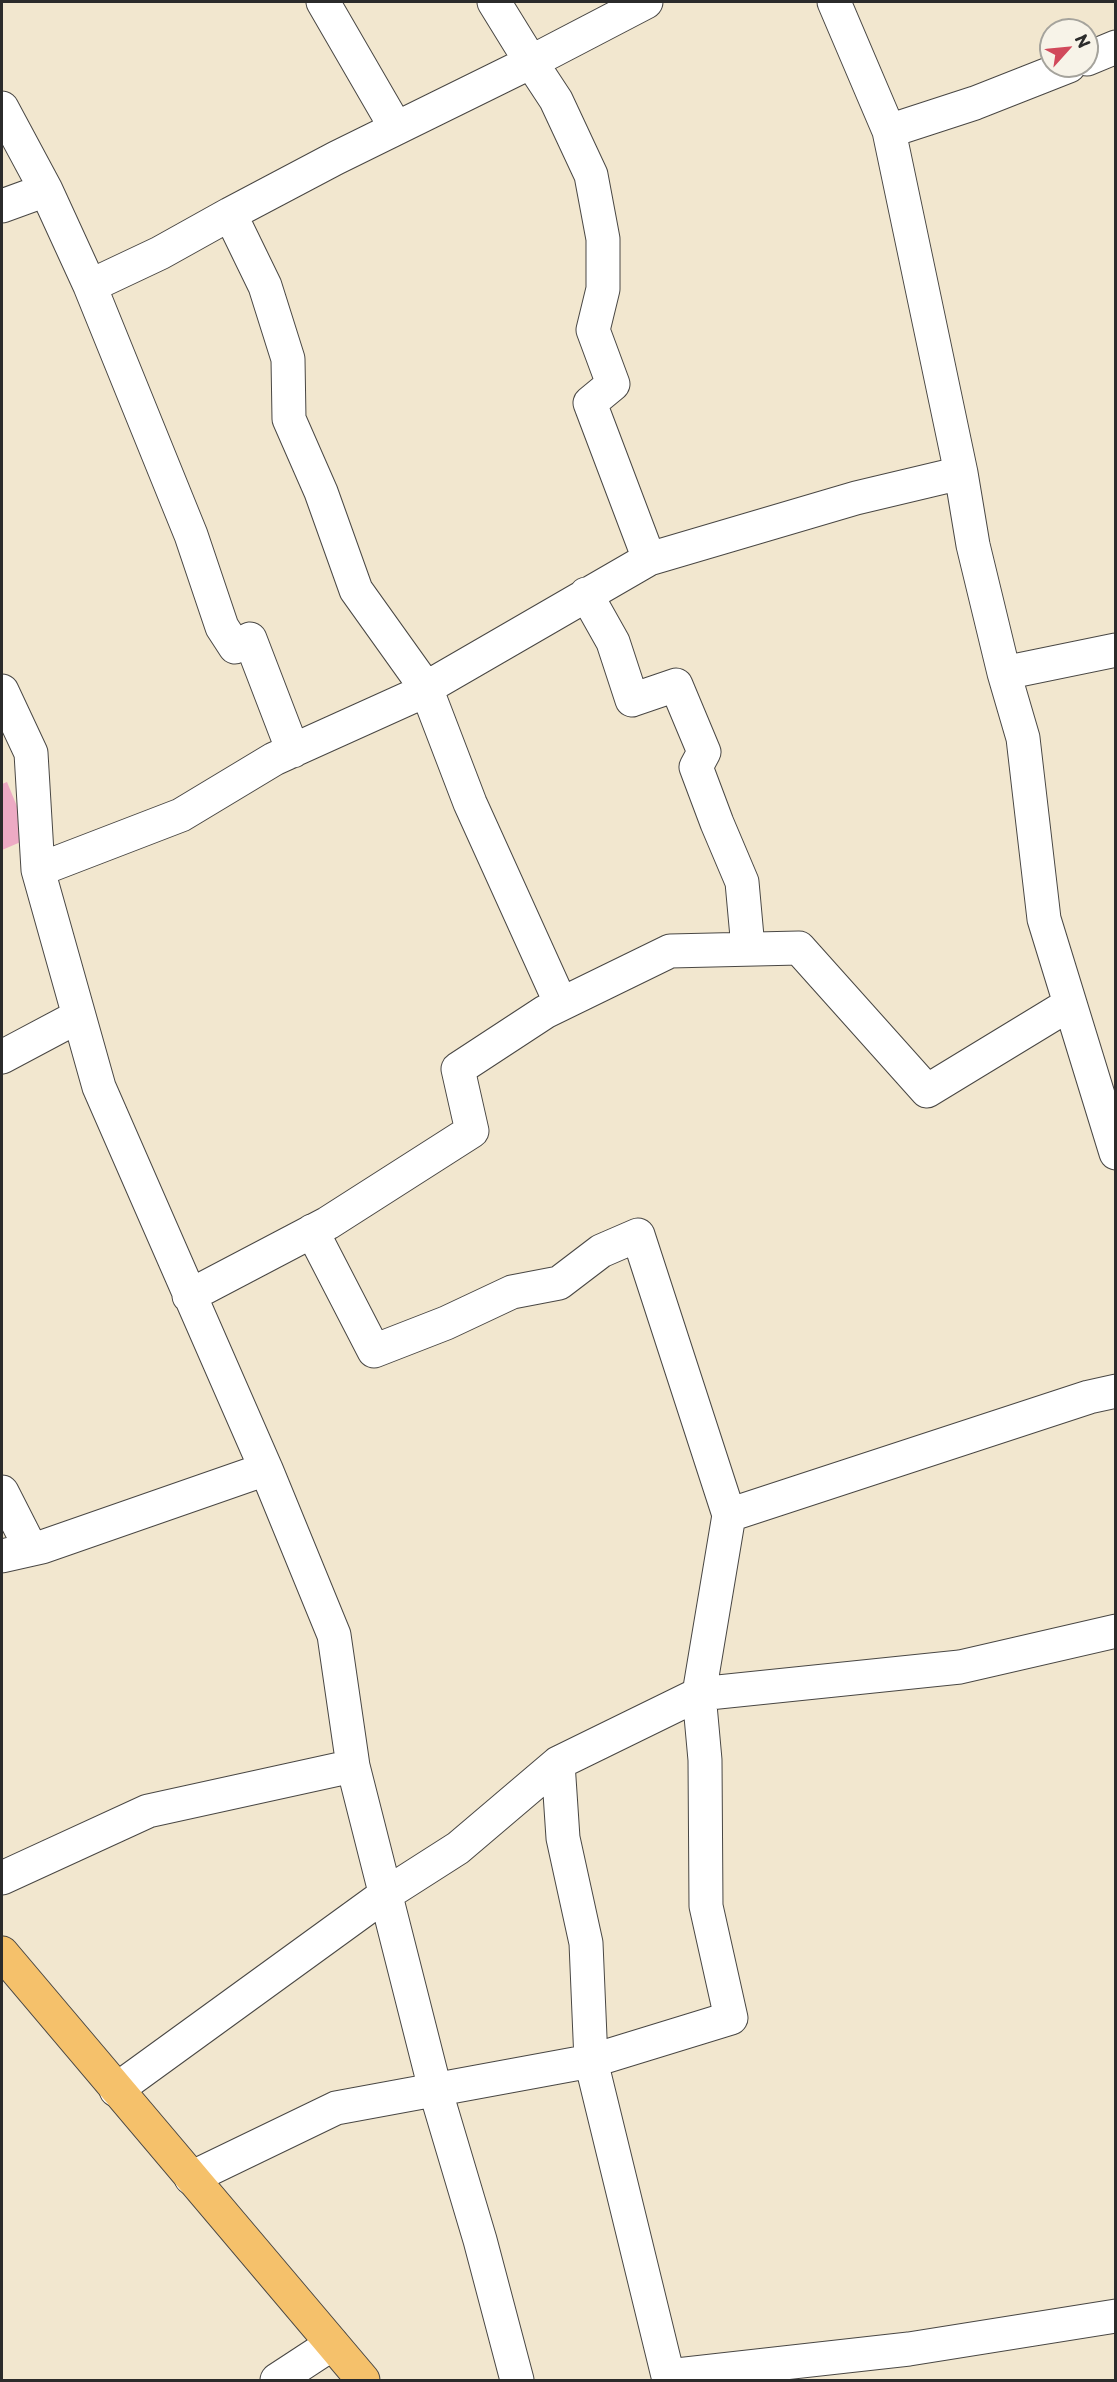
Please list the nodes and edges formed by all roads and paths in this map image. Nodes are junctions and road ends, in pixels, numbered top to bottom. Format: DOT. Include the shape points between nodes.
graph roads {
  1 [pos="323,2"];
  2 [pos="494,2"];
  3 [pos="646,2"];
  4 [pos="834,2"];
  5 [pos="1116,46"];
  6 [pos="1099,54"];
  7 [pos="531,62"];
  8 [pos="1039,78"];
  9 [pos="2,108"];
  10 [pos="396,128"];
  11 [pos="889,131"];
  12 [pos="46,190"];
  13 [pos="2,206"];
  14 [pos="230,214"];
  15 [pos="90,286"];
  16 [pos="961,473"];
  17 [pos="649,559"];
  18 [pos="586,594"];
  19 [pos="1116,650"];
  20 [pos="1004,673"];
  21 [pos="426,688"];
  22 [pos="2,691"];
  23 [pos="293,751"];
  24 [pos="38,870"];
  25 [pos="748,948"];
  26 [pos="561,1004"];
  27 [pos="1070,1004"];
  28 [pos="80,1016"];
  29 [pos="2,1057"];
  30 [pos="1116,1153"];
  31 [pos="312,1231"];
  32 [pos="189,1296"];
  33 [pos="1116,1390"];
  34 [pos="266,1468"];
  35 [pos="2,1492"];
  36 [pos="729,1515"];
  37 [pos="16,1553"];
  38 [pos="1116,1631"];
  39 [pos="699,1694"];
  40 [pos="558,1764"];
  41 [pos="353,1766"];
  42 [pos="2,1878"];
  43 [pos="386,1894"];
  44 [pos="2,1953"];
  45 [pos="591,2061"];
  46 [pos="435,2089"];
  47 [pos="116,2090"];
  48 [pos="190,2178"];
  49 [pos="1116,2316"];
  50 [pos="332,2344"];
  51 [pos="668,2378"];
  52 [pos="277,2380"];
  53 [pos="363,2380"];
  54 [pos="517,2380"];
  1 -- 10 [label="street"];
  2 -- 7 [label="street"];
  3 -- 7 [label="street"];
  4 -- 11 [label="street"];
  5 -- 6 [label="street"];
  7 -- 10 [label="street"];
  7 -- 17 [label="street" via="556,100 591,175 603,239 603,289 593,330 613,384 590,403"];
  8 -- 11 [label="street" via="975,104"];
  9 -- 12 [label="street"];
  10 -- 14 [label="street"];
  11 -- 16 [label="street"];
  12 -- 13 [label="street"];
  12 -- 15 [label="street"];
  14 -- 15 [label="street" via="160,254"];
  14 -- 21 [label="street" via="265,286 288,359 289,419 321,492 356,590"];
  15 -- 23 [label="street" via="191,535 222,627 234,647 250,639"];
  16 -- 17 [label="street" via="856,498"];
  16 -- 20 [label="street" via="973,545"];
  17 -- 18 [label="street"];
  18 -- 21 [label="street"];
  18 -- 25 [label="street" via="613,642 632,700 676,685 704,752 696,767 742,882"];
  19 -- 20 [label="street"];
  20 -- 27 [label="street" via="1023,738 1044,919"];
  21 -- 23 [label="street"];
  21 -- 26 [label="street" via="470,803"];
  22 -- 24 [label="street" via="31,753"];
  23 -- 24 [label="street" via="181,815"];
  24 -- 28 [label="street"];
  25 -- 26 [label="street" via="670,951"];
  25 -- 27 [label="street" via="799,948 927,1091"];
  26 -- 31 [label="street" via="458,1069 472,1131"];
  27 -- 30 [label="street"];
  28 -- 29 [label="street"];
  28 -- 32 [label="street" via="99,1087"];
  31 -- 32 [label="street"];
  31 -- 36 [label="street" via="374,1351 512,1292 559,1283 601,1251 638,1234"];
  32 -- 34 [label="street"];
  33 -- 36 [label="street"];
  34 -- 37 [label="street"];
  34 -- 41 [label="street" via="334,1635"];
  35 -- 37 [label="street"];
  36 -- 39 [label="street"];
  38 -- 39 [label="street" via="960,1666"];
  39 -- 40 [label="street"];
  39 -- 45 [label="street" via="705,1761 706,1906 731,2018"];
  40 -- 43 [label="street" via="458,1848"];
  40 -- 45 [label="street" via="563,1838 586,1943"];
  41 -- 42 [label="street" via="148,1811"];
  41 -- 43 [label="street"];
  43 -- 46 [label="street"];
  43 -- 47 [label="street"];
  44 -- 47 [label="main road"];
  45 -- 46 [label="street"];
  45 -- 51 [label="street"];
  46 -- 48 [label="street" via="336,2108"];
  46 -- 54 [label="street"];
  47 -- 48 [label="main road"];
  48 -- 50 [label="main road"];
  49 -- 51 [label="street" via="909,2349"];
  50 -- 52 [label="street"];
  50 -- 53 [label="main road"];
}
